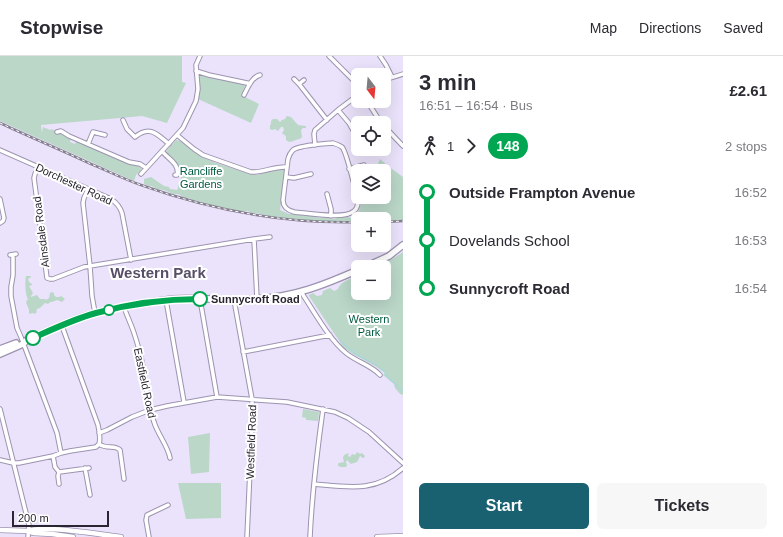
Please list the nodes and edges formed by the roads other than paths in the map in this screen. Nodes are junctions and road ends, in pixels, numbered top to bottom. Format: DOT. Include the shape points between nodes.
graph roads {
  1 [pos="329,56"];
  2 [pos="380,56"];
  3 [pos="200,57"];
  4 [pos="196,71"];
  5 [pos="403,74"];
  6 [pos="260,75"];
  7 [pos="392,77"];
  8 [pos="351,78"];
  9 [pos="294,79"];
  10 [pos="304,80"];
  11 [pos="250,84"];
  12 [pos="299,84"];
  13 [pos="244,95"];
  14 [pos="351,100"];
  15 [pos="338,110"];
  16 [pos="327,120"];
  17 [pos="123,122"];
  18 [pos="351,127"];
  19 [pos="60,130"];
  20 [pos="391,133"];
  21 [pos="105,135"];
  22 [pos="177,135"];
  23 [pos="88,144"];
  24 [pos="169,144"];
  25 [pos="315,145"];
  26 [pos="403,146"];
  27 [pos="0,150"];
  28 [pos="162,152"];
  29 [pos="360,160"];
  30 [pos="38,167"];
  31 [pos="287,167"];
  32 [pos="146,168"];
  33 [pos="349,169"];
  34 [pos="141,174"];
  35 [pos="311,174"];
  36 [pos="177,176"];
  37 [pos="286,178"];
  38 [pos="88,189"];
  39 [pos="0,199"];
  40 [pos="323,199"];
  41 [pos="331,216"];
  42 [pos="0,223"];
  43 [pos="270,237"];
  44 [pos="254,240"];
  45 [pos="403,245"];
  46 [pos="13,254"];
  47 [pos="131,260"];
  48 [pos="380,260"];
  49 [pos="90,266"];
  50 [pos="351,273"];
  51 [pos="302,292"];
  52 [pos="200,299"];
  53 [pos="257,299"];
  54 [pos="166,300"];
  55 [pos="234,300"];
  56 [pos="124,307"];
  57 [pos="95,313"];
  58 [pos="62,326"];
  59 [pos="330,334"];
  60 [pos="24,341"];
  61 [pos="1,349"];
  62 [pos="243,352"];
  63 [pos="0,354"];
  64 [pos="380,375"];
  65 [pos="217,397"];
  66 [pos="252,399"];
  67 [pos="184,402"];
  68 [pos="0,408"];
  69 [pos="323,409"];
  70 [pos="150,410"];
  71 [pos="99,433"];
  72 [pos="99,444"];
  73 [pos="61,453"];
  74 [pos="53,456"];
  75 [pos="170,458"];
  76 [pos="0,460"];
  77 [pos="13,463"];
  78 [pos="403,463"];
  79 [pos="403,468"];
  80 [pos="59,472"];
  81 [pos="118,476"];
  82 [pos="60,482"];
  83 [pos="314,484"];
  84 [pos="94,490"];
  85 [pos="168,504"];
  86 [pos="0,530"];
  87 [pos="28,530"];
  88 [pos="87,535"];
  89 [pos="403,536"];
  90 [pos="28,537"];
  91 [pos="73,537"];
  92 [pos="121,537"];
  93 [pos="149,537"];
  94 [pos="247,537"];
  95 [pos="310,537"];
  96 [pos="377,537"];
  1 -- 8 [label="street"];
  2 -- 7 [label="street"];
  3 -- 4 [label="street"];
  4 -- 11 [label="street"];
  4 -- 22 [label="street" via="196,101"];
  5 -- 7 [label="street"];
  6 -- 11 [label="street"];
  9 -- 12 [label="street"];
  10 -- 12 [label="street"];
  11 -- 13 [label="street"];
  12 -- 16 [label="street"];
  14 -- 15 [label="street"];
  15 -- 16 [label="street"];
  15 -- 18 [label="street"];
  16 -- 25 [label="street" via="315,130"];
  17 -- 24 [label="street" via="133,138 141,132 150,131"];
  19 -- 23 [label="street"];
  20 -- 26 [label="street"];
  21 -- 23 [label="street" via="93,130"];
  22 -- 24 [label="street"];
  22 -- 31 [label="street" via="203,155 251,172"];
  23 -- 32 [label="street"];
  24 -- 28 [label="street"];
  25 -- 31 [label="street" via="292,151"];
  25 -- 33 [label="street" via="340,145"];
  27 -- 30 [label="street, Dorchester Road"];
  28 -- 32 [label="street"];
  28 -- 36 [label="street" via="174,162 178,170"];
  29 -- 33 [label="street" via="363,165"];
  30 -- 38 [label="street, Dorchester Road"];
  30 -- 49 [label="street, Ainsdale Road" via="34,178 46,277 53,279"];
  31 -- 37 [label="street"];
  32 -- 34 [label="street"];
  33 -- 41 [label="street" via="358,206 351,214"];
  35 -- 37 [label="street"];
  37 -- 41 [label="street" via="283,200 286,208 294,212"];
  38 -- 47 [label="street, Dorchester Road" via="111,199 120,208"];
  38 -- 49 [label="street" via="83,201"];
  39 -- 42 [label="street" via="4,218"];
  40 -- 41 [label="street" via="328,196"];
  43 -- 44 [label="street, Ainsdale Road"];
  44 -- 47 [label="street, Ainsdale Road"];
  44 -- 53 [label="street"];
  45 -- 48 [label="main road"];
  46 -- 60 [label="street" via="11,296 17,328"];
  47 -- 49 [label="street, Ainsdale Road"];
  49 -- 57 [label="street"];
  50 -- 51 [label="main road"];
  51 -- 53 [label="main road"];
  51 -- 59 [label="street"];
  52 -- 54 [label="main road"];
  52 -- 55 [label="main road"];
  52 -- 65 [label="street"];
  53 -- 55 [label="main road"];
  54 -- 56 [label="main road"];
  54 -- 67 [label="street"];
  55 -- 62 [label="street, Westfield Road"];
  56 -- 57 [label="main road"];
  56 -- 70 [label="street, Eastfield Road" via="140,353"];
  57 -- 58 [label="main road"];
  58 -- 60 [label="main road"];
  58 -- 71 [label="street"];
  59 -- 62 [label="street"];
  59 -- 64 [label="street" via="351,357"];
  60 -- 61 [label="main road"];
  60 -- 63 [label="main road"];
  60 -- 73 [label="street" via="57,433"];
  62 -- 66 [label="street, Westfield Road"];
  65 -- 66 [label="street"];
  65 -- 67 [label="street"];
  66 -- 69 [label="street"];
  66 -- 94 [label="street, Westfield Road"];
  67 -- 70 [label="street"];
  68 -- 77 [label="street"];
  69 -- 78 [label="street" via="359,424"];
  69 -- 83 [label="street"];
  70 -- 71 [label="street"];
  70 -- 75 [label="street, Eastfield Road"];
  71 -- 72 [label="street"];
  72 -- 73 [label="street" via="96,447"];
  72 -- 81 [label="street" via="106,447 114,446 120,450 124,477"];
  73 -- 74 [label="street"];
  74 -- 77 [label="street"];
  74 -- 80 [label="street"];
  76 -- 77 [label="street"];
  77 -- 87 [label="street" via="30,524"];
  79 -- 83 [label="street" via="392,477 376,484 350,487"];
  80 -- 82 [label="street"];
  80 -- 84 [label="street" via="87,468 89,493"];
  83 -- 95 [label="street"];
  85 -- 93 [label="street" via="147,515"];
  86 -- 87 [label="street"];
  87 -- 88 [label="street" via="64,530"];
  87 -- 90 [label="street"];
  87 -- 91 [label="street" via="33,533"];
  88 -- 92 [label="street"];
  89 -- 96 [label="street"];
}
